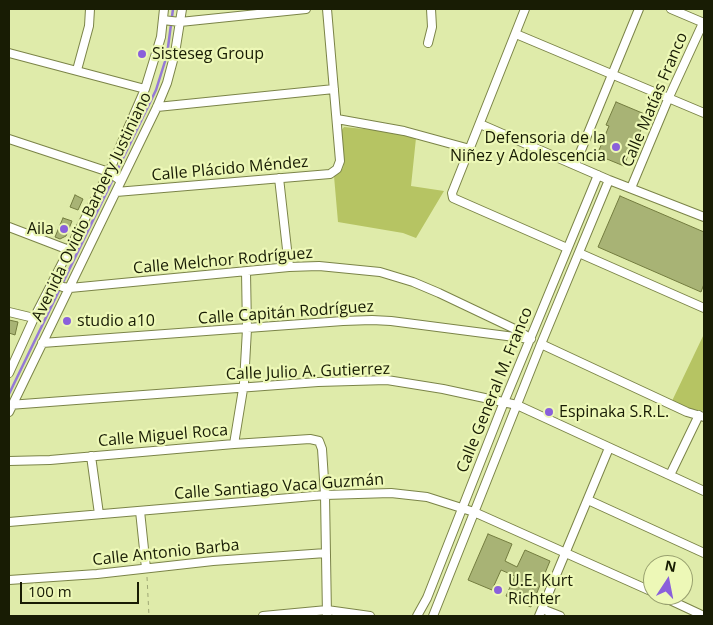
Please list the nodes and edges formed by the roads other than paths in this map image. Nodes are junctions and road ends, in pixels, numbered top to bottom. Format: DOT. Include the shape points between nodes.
graph roads {
  1 [pos="90,9"];
  2 [pos="164,9"];
  3 [pos="182,9"];
  4 [pos="306,9"];
  5 [pos="327,9"];
  6 [pos="432,9"];
  7 [pos="525,9"];
  8 [pos="639,9"];
  9 [pos="675,10"];
  10 [pos="172,21"];
  11 [pos="704,23"];
  12 [pos="516,34"];
  13 [pos="428,43"];
  14 [pos="9,53"];
  15 [pos="77,70"];
  16 [pos="613,74"];
  17 [pos="145,88"];
  18 [pos="334,89"];
  19 [pos="669,97"];
  20 [pos="157,107"];
  21 [pos="704,113"];
  22 [pos="337,119"];
  23 [pos="480,124"];
  24 [pos="9,139"];
  25 [pos="470,149"];
  26 [pos="575,164"];
  27 [pos="598,175"];
  28 [pos="115,176"];
  29 [pos="279,178"];
  30 [pos="609,180"];
  31 [pos="632,188"];
  32 [pos="116,192"];
  33 [pos="585,207"];
  34 [pos="596,211"];
  35 [pos="704,217"];
  36 [pos="9,228"];
  37 [pos="567,248"];
  38 [pos="69,250"];
  39 [pos="579,253"];
  40 [pos="289,267"];
  41 [pos="246,272"];
  42 [pos="61,286"];
  43 [pos="704,308"];
  44 [pos="9,312"];
  45 [pos="34,318"];
  46 [pos="247,329"];
  47 [pos="531,340"];
  48 [pos="42,343"];
  49 [pos="541,344"];
  50 [pos="9,373"];
  51 [pos="242,387"];
  52 [pos="504,402"];
  53 [pos="517,405"];
  54 [pos="10,408"];
  55 [pos="702,416"];
  56 [pos="234,444"];
  57 [pos="609,448"];
  58 [pos="91,456"];
  59 [pos="9,461"];
  60 [pos="670,475"];
  61 [pos="704,491"];
  62 [pos="325,495"];
  63 [pos="588,500"];
  64 [pos="461,508"];
  65 [pos="140,511"];
  66 [pos="474,512"];
  67 [pos="99,514"];
  68 [pos="9,522"];
  69 [pos="566,552"];
  70 [pos="326,553"];
  71 [pos="704,553"];
  72 [pos="146,568"];
  73 [pos="9,580"];
  74 [pos="643,587"];
  75 [pos="680,605"];
  76 [pos="541,612"];
  77 [pos="327,613"];
  78 [pos="263,616"];
  79 [pos="370,616"];
  80 [pos="417,616"];
  81 [pos="433,616"];
  82 [pos="560,616"];
  83 [pos="704,616"];
  1 -- 15 [label="street" via="89,26"];
  2 -- 10 [label="street, Avenida Ovidio Barbery Justiniano"];
  3 -- 10 [label="street, Avenida Ovidio Barbery Justiniano"];
  4 -- 10 [label="street"];
  5 -- 18 [label="street"];
  6 -- 13 [label="street"];
  7 -- 12 [label="street"];
  8 -- 16 [label="street"];
  9 -- 11 [label="street"];
  10 -- 17 [label="street, Avenida Ovidio Barbery Justiniano" via="161,37"];
  10 -- 20 [label="street, Avenida Ovidio Barbery Justiniano" via="175,53"];
  11 -- 19 [label="street, Calle Matías Franco"];
  12 -- 16 [label="street"];
  12 -- 23 [label="street"];
  14 -- 15 [label="street"];
  15 -- 17 [label="street"];
  16 -- 19 [label="street"];
  16 -- 26 [label="street"];
  17 -- 28 [label="street, Avenida Ovidio Barbery Justiniano"];
  18 -- 20 [label="street"];
  18 -- 22 [label="street"];
  19 -- 21 [label="street"];
  19 -- 31 [label="street, Calle Matías Franco"];
  20 -- 28 [label="street, Avenida Ovidio Barbery Justiniano"];
  22 -- 25 [label="street" via="404,131"];
  22 -- 29 [label="street, Calle Plácido Méndez" via="340,161 337,170 330,174"];
  23 -- 25 [label="street"];
  23 -- 26 [label="street"];
  24 -- 28 [label="street"];
  25 -- 37 [label="street" via="452,193 453,198"];
  26 -- 27 [label="street"];
  27 -- 30 [label="street"];
  27 -- 33 [label="street, Calle General M. Franco"];
  28 -- 32 [label="street, Avenida Ovidio Barbery Justiniano"];
  28 -- 38 [label="street, Avenida Ovidio Barbery Justiniano"];
  29 -- 32 [label="street, Calle Plácido Méndez"];
  29 -- 40 [label="street"];
  30 -- 31 [label="street"];
  30 -- 34 [label="street, Calle General M. Franco"];
  31 -- 35 [label="street"];
  32 -- 42 [label="street, Avenida Ovidio Barbery Justiniano"];
  33 -- 34 [label="street"];
  33 -- 37 [label="street, Calle General M. Franco"];
  34 -- 39 [label="street, Calle General M. Franco"];
  36 -- 38 [label="street"];
  37 -- 47 [label="street, Calle General M. Franco"];
  38 -- 42 [label="street, Avenida Ovidio Barbery Justiniano"];
  39 -- 43 [label="street"];
  39 -- 49 [label="street, Calle General M. Franco"];
  40 -- 41 [label="street, Calle Melchor Rodríguez"];
  40 -- 47 [label="street, Calle Melchor Rodríguez" via="319,266 380,272 439,293 520,331"];
  41 -- 42 [label="street, Calle Melchor Rodríguez"];
  41 -- 46 [label="street"];
  42 -- 45 [label="street, Avenida Ovidio Barbery Justiniano"];
  42 -- 48 [label="street, Avenida Ovidio Barbery Justiniano"];
  44 -- 45 [label="street"];
  45 -- 50 [label="street, Avenida Ovidio Barbery Justiniano"];
  46 -- 47 [label="street, Calle Capitán Rodríguez" via="344,321 391,321"];
  46 -- 48 [label="street, Calle Capitán Rodríguez"];
  46 -- 51 [label="street"];
  47 -- 52 [label="street, Calle General M. Franco"];
  48 -- 54 [label="street, Avenida Ovidio Barbery Justiniano"];
  49 -- 53 [label="street, Calle General M. Franco"];
  49 -- 55 [label="street" via="686,412"];
  51 -- 52 [label="street, Calle Julio A. Gutierrez" via="387,380"];
  51 -- 54 [label="street, Calle Julio A. Gutierrez"];
  51 -- 56 [label="street"];
  52 -- 53 [label="street, Calle Julio A. Gutierrez"];
  52 -- 64 [label="street, Calle General M. Franco"];
  53 -- 57 [label="street, Calle Julio A. Gutierrez"];
  53 -- 66 [label="street, Calle General M. Franco"];
  55 -- 60 [label="street"];
  56 -- 58 [label="street, Calle Miguel Roca"];
  56 -- 62 [label="street, Calle Miguel Roca" via="319,441"];
  57 -- 60 [label="street, Calle Julio A. Gutierrez"];
  57 -- 63 [label="street"];
  58 -- 59 [label="street, Calle Miguel Roca"];
  58 -- 67 [label="street"];
  60 -- 61 [label="street, Calle Julio A. Gutierrez"];
  62 -- 64 [label="street, Calle Santiago Vaca Guzmán" via="391,493 428,498"];
  62 -- 65 [label="street, Calle Santiago Vaca Guzmán"];
  62 -- 70 [label="street"];
  63 -- 69 [label="street"];
  63 -- 71 [label="street"];
  64 -- 66 [label="street, Calle Santiago Vaca Guzmán"];
  64 -- 80 [label="street, Calle General M. Franco"];
  65 -- 67 [label="street, Calle Santiago Vaca Guzmán"];
  65 -- 72 [label="street"];
  66 -- 69 [label="street, Calle Santiago Vaca Guzmán"];
  66 -- 81 [label="street, Calle General M. Franco"];
  67 -- 68 [label="street, Calle Santiago Vaca Guzmán"];
  69 -- 74 [label="street, Calle Santiago Vaca Guzmán"];
  69 -- 76 [label="street"];
  70 -- 72 [label="street, Calle Antonio Barba"];
  70 -- 77 [label="street"];
  72 -- 73 [label="street, Calle Antonio Barba"];
  75 -- 83 [label="street"];
  76 -- 82 [label="street"];
  77 -- 78 [label="street"];
  77 -- 79 [label="street"];
}
